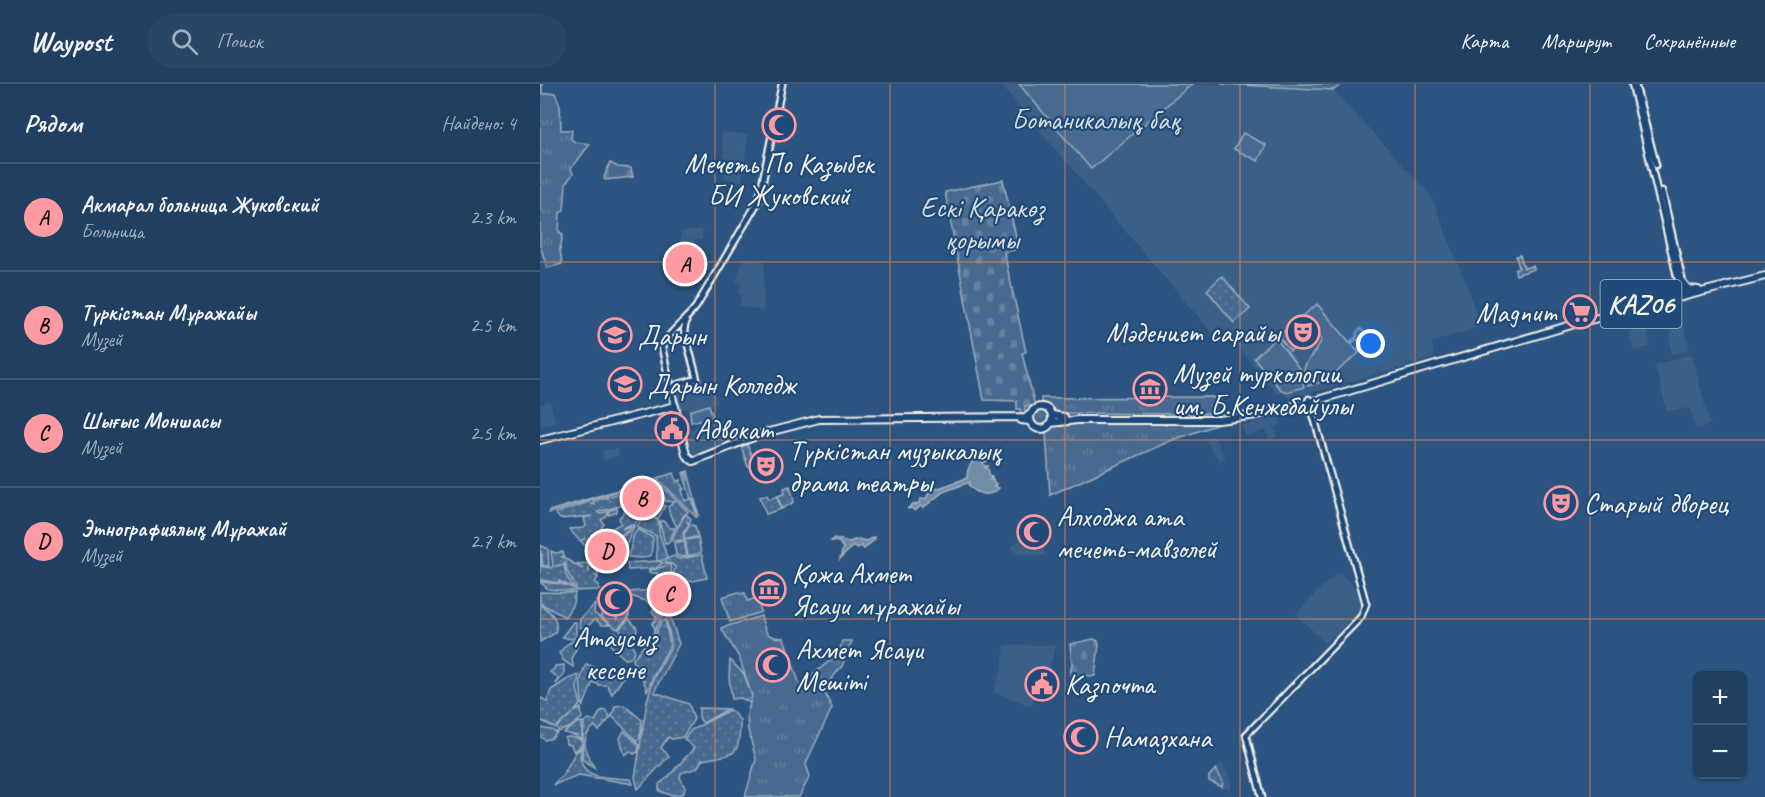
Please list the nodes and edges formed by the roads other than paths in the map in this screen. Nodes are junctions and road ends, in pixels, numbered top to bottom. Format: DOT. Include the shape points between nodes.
graph roads {
  1 [pos="782,84"];
  2 [pos="1634,84"];
  3 [pos="1765,274"];
  4 [pos="1682,285"];
  5 [pos="1701,290"];
  6 [pos="1684,295"];
  7 [pos="1670,297"];
  8 [pos="682,328"];
  9 [pos="1485,349"];
  10 [pos="672,391"];
  11 [pos="1309,400"];
  12 [pos="675,406"];
  13 [pos="1031,414"];
  14 [pos="963,418"];
  15 [pos="1052,419"];
  16 [pos="1032,424"];
  17 [pos="540,440"];
  18 [pos="1262,797"];
  1 -- 8 [label="main road" via="759,200"];
  2 -- 4 [label="main road"];
  3 -- 5 [label="main road, KАZ06"];
  4 -- 5 [label="main road"];
  4 -- 6 [label="main road"];
  4 -- 7 [label="main road"];
  5 -- 6 [label="main road, KАZ06"];
  6 -- 7 [label="main road, KАZ06"];
  6 -- 9 [label="main road, KАZ06"];
  7 -- 9 [label="main road, KАZ06"];
  8 -- 10 [label="main road" via="662,343"];
  8 -- 10 [label="main road" via="697,379 676,385"];
  9 -- 11 [label="main road, KАZ06"];
  10 -- 12 [label="main road"];
  11 -- 15 [label="main road, KАZ06" via="1219,417"];
  11 -- 18 [label="main road" via="1366,604 1365,611 1343,637 1246,735"];
  12 -- 14 [label="main road, KАZ06" via="690,460 770,431 819,419"];
  12 -- 17 [label="main road"];
  13 -- 14 [label="main road, KАZ06"];
  13 -- 15 [label="main road, KАZ06" via="1041,407 1048,409"];
  13 -- 16 [label="main road"];
  14 -- 16 [label="main road, KАZ06" via="1026,420"];
  15 -- 16 [label="main road, KАZ06" via="1042,429"];
}
